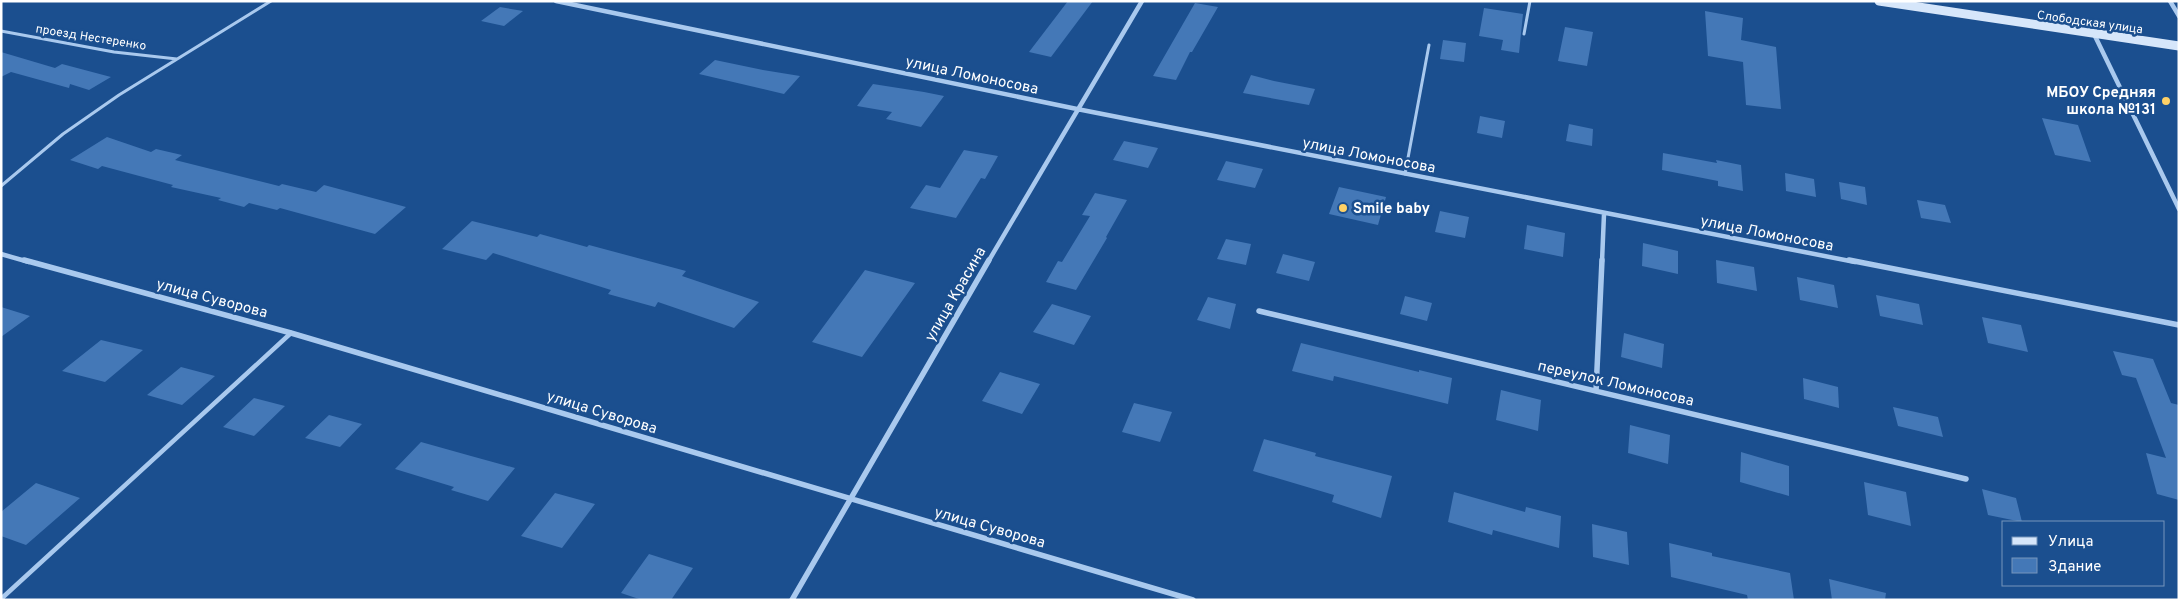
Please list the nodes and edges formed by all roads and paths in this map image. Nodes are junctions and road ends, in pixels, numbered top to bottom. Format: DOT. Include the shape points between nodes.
graph roads {
  1 [pos="271,1"];
  2 [pos="556,1"];
  3 [pos="1142,1"];
  4 [pos="1530,1"];
  5 [pos="1879,1"];
  6 [pos="2170,1"];
  7 [pos="2179,16"];
  8 [pos="1,31"];
  9 [pos="1524,34"];
  10 [pos="2094,34"];
  11 [pos="1429,45"];
  12 [pos="2179,46"];
  13 [pos="178,59"];
  14 [pos="1077,109"];
  15 [pos="1405,174"];
  16 [pos="1,186"];
  17 [pos="2179,209"];
  18 [pos="1604,214"];
  19 [pos="1,254"];
  20 [pos="1259,312"];
  21 [pos="2179,325"];
  22 [pos="291,332"];
  23 [pos="1596,391"];
  24 [pos="1966,479"];
  25 [pos="852,499"];
  26 [pos="1,599"];
  27 [pos="792,600"];
  28 [pos="1193,600"];
  1 -- 13 [label="lane"];
  2 -- 14 [label="street, улица Ломоносова"];
  3 -- 14 [label="street, улица Красина"];
  4 -- 9 [label="lane"];
  5 -- 10 [label="street, Слободская улица"];
  6 -- 7 [label="street"];
  8 -- 13 [label="lane, проезд Нестеренко" via="114,52"];
  10 -- 12 [label="street, Слободская улица"];
  10 -- 17 [label="street"];
  11 -- 15 [label="lane"];
  13 -- 16 [label="lane" via="63,134"];
  14 -- 15 [label="street, улица Ломоносова"];
  14 -- 25 [label="street, улица Красина"];
  15 -- 18 [label="street, улица Ломоносова"];
  18 -- 21 [label="street, улица Ломоносова"];
  18 -- 23 [label="street"];
  19 -- 22 [label="street, улица Суворова"];
  20 -- 23 [label="street, переулок Ломоносова"];
  22 -- 25 [label="street, улица Суворова"];
  22 -- 26 [label="lane"];
  23 -- 24 [label="street, переулок Ломоносова"];
  25 -- 27 [label="street, улица Красина"];
  25 -- 28 [label="street, улица Суворова"];
}
